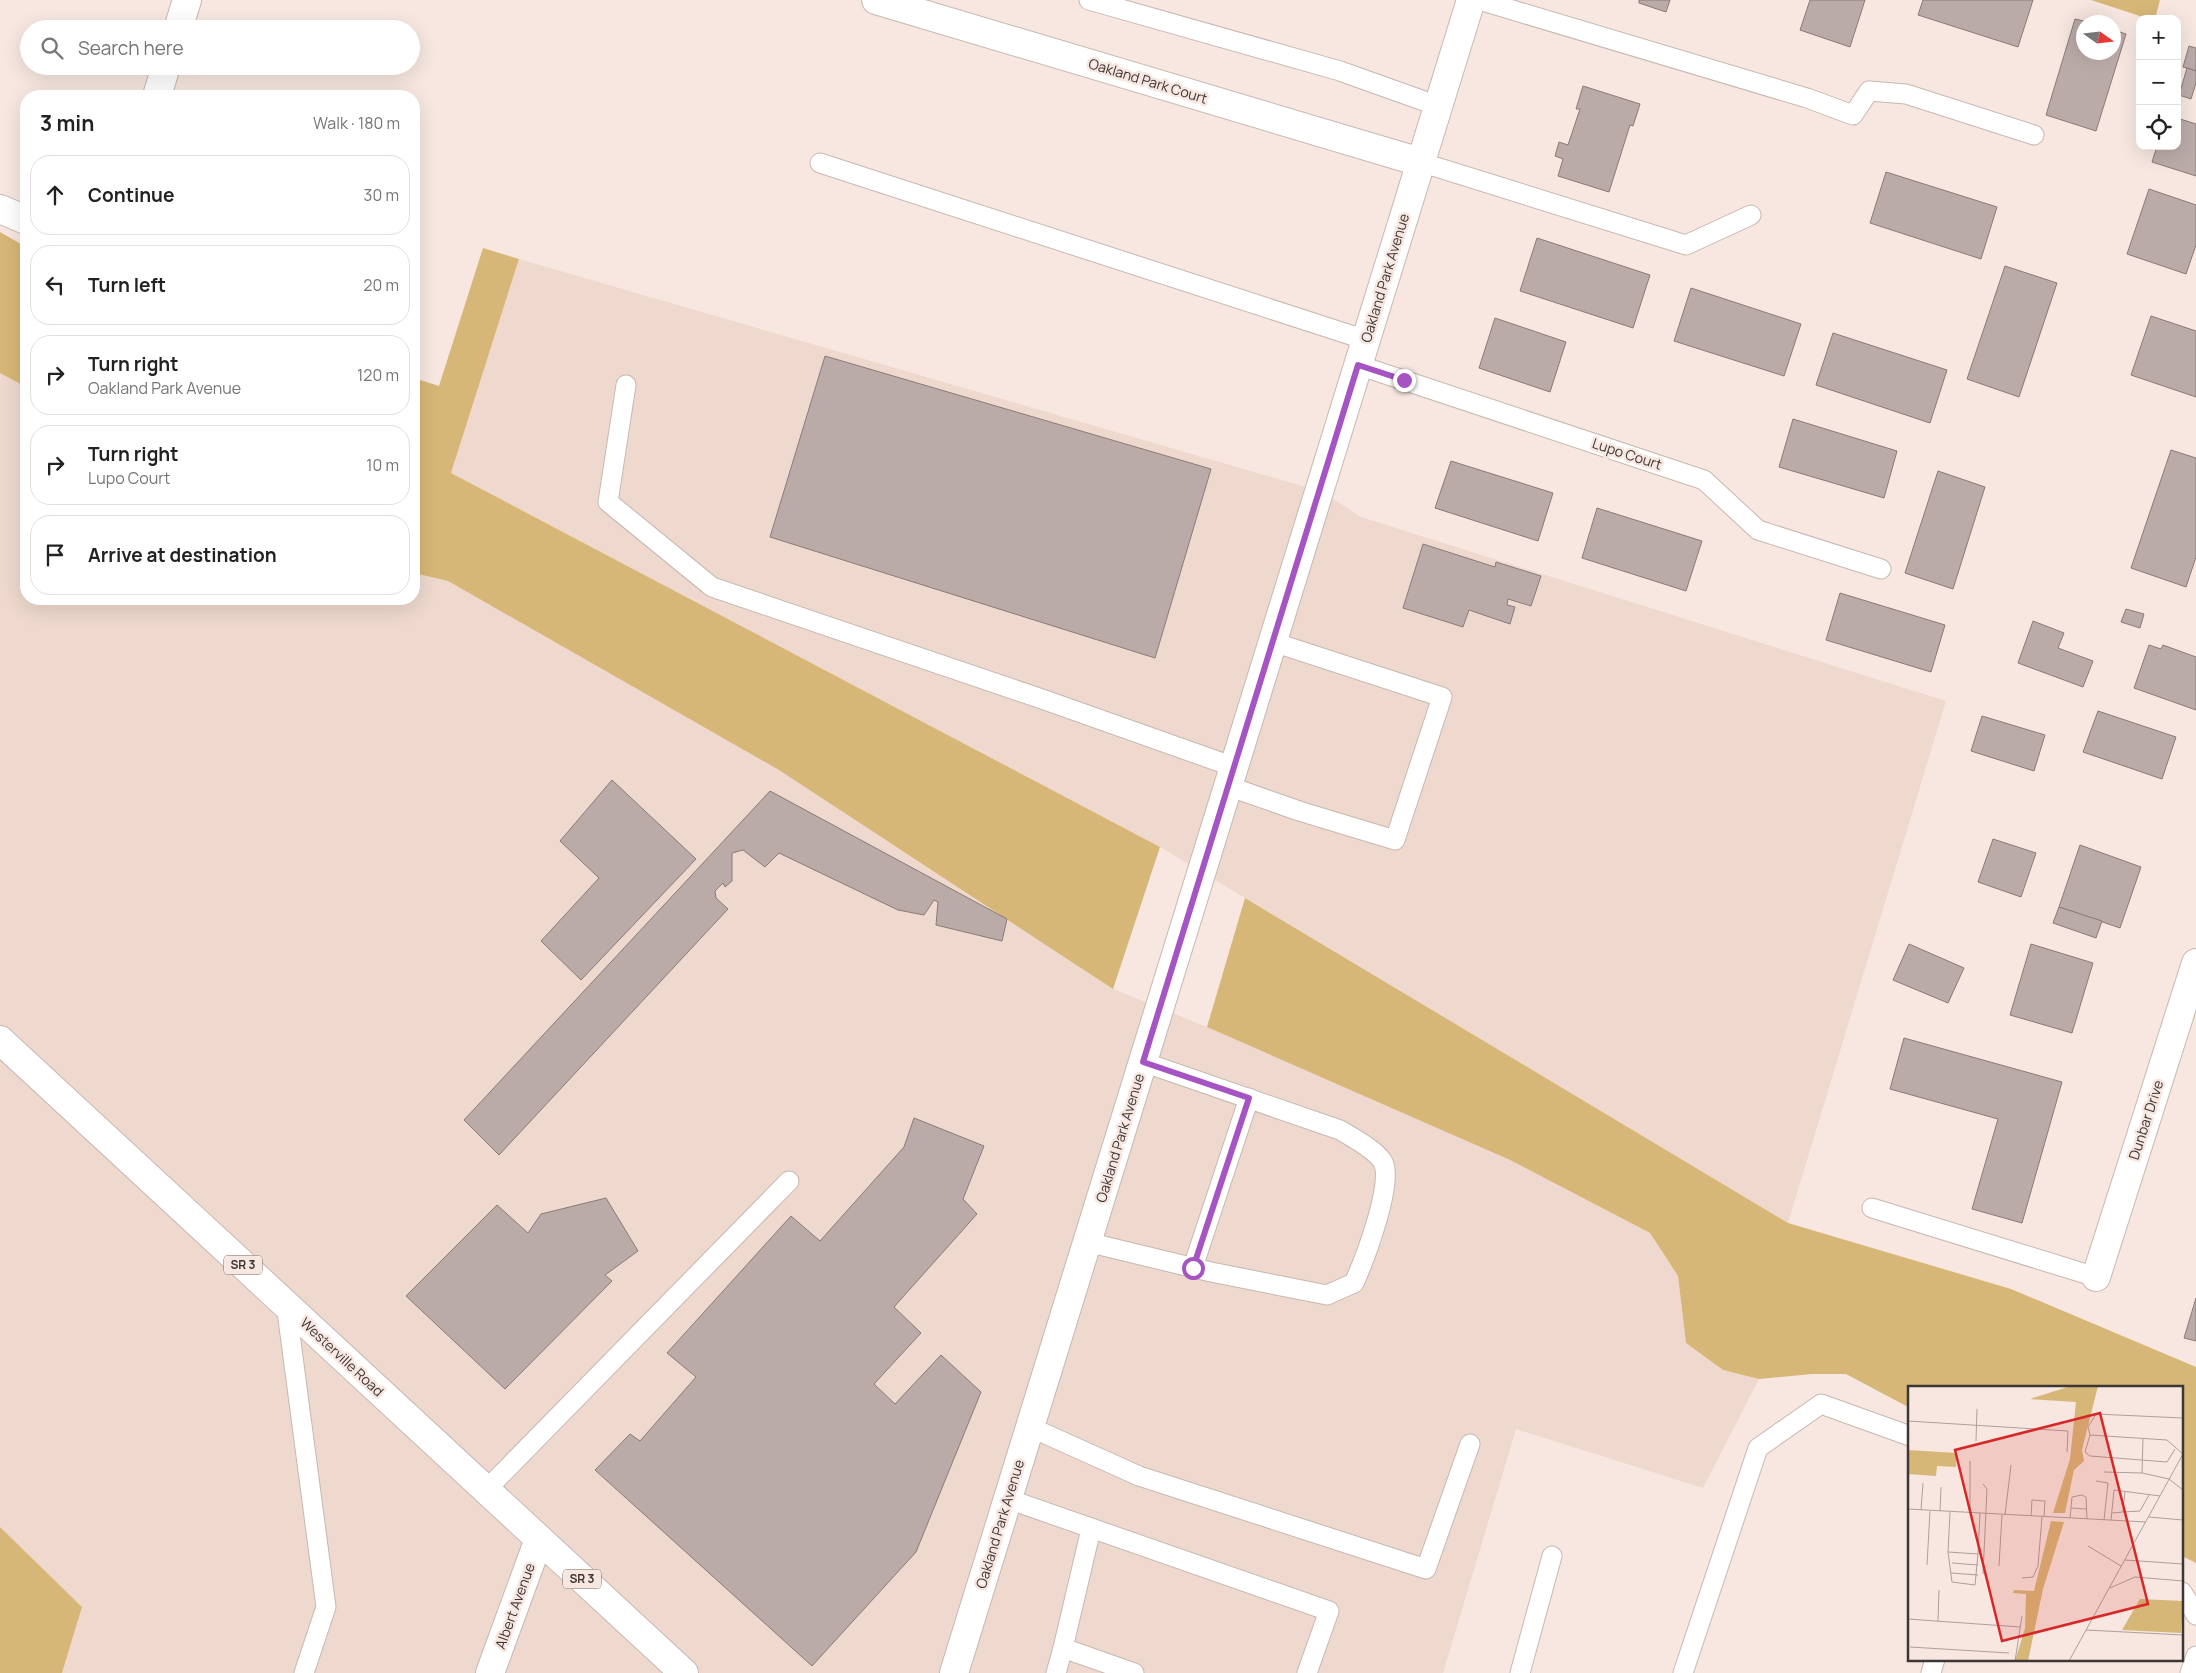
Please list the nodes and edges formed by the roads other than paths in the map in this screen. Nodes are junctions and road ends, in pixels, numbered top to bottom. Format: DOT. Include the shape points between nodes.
graph roads {
  1 [pos="187,0"];
  2 [pos="876,0"];
  3 [pos="1090,0"];
  4 [pos="1471,0"];
  5 [pos="1479,0"];
  6 [pos="181,20"];
  7 [pos="163,75"];
  8 [pos="159,90"];
  9 [pos="1438,106"];
  10 [pos="2034,135"];
  11 [pos="1420,162"];
  12 [pos="820,163"];
  13 [pos="0,209"];
  14 [pos="1751,215"];
  15 [pos="20,217"];
  16 [pos="1362,352"];
  17 [pos="626,385"];
  18 [pos="1881,569"];
  19 [pos="1273,642"];
  20 [pos="1231,776"];
  21 [pos="2196,962"];
  22 [pos="0,1040"];
  23 [pos="1143,1062"];
  24 [pos="1249,1098"];
  25 [pos="789,1181"];
  26 [pos="1872,1208"];
  27 [pos="1088,1242"];
  28 [pos="1193,1268"];
  29 [pos="2096,1277"];
  30 [pos="286,1304"];
  31 [pos="1030,1428"];
  32 [pos="1908,1435"];
  33 [pos="1470,1444"];
  34 [pos="486,1490"];
  35 [pos="1008,1499"];
  36 [pos="1091,1529"];
  37 [pos="540,1539"];
  38 [pos="1552,1556"];
  39 [pos="2184,1595"];
  40 [pos="2196,1615"];
  41 [pos="1063,1648"];
  42 [pos="2196,1656"];
  43 [pos="1936,1660"];
  44 [pos="304,1673"];
  45 [pos="490,1673"];
  46 [pos="684,1673"];
  47 [pos="954,1673"];
  48 [pos="1056,1673"];
  49 [pos="1134,1673"];
  50 [pos="1307,1673"];
  51 [pos="1520,1673"];
  52 [pos="1683,1673"];
  53 [pos="1931,1673"];
  54 [pos="2190,1673"];
  1 -- 6 [label="main road"];
  2 -- 11 [label="main road, Oakland Park Court"];
  3 -- 9 [label="lane" via="1340,71"];
  4 -- 9 [label="main road, Oakland Park Avenue"];
  5 -- 10 [label="lane" via="1807,98 1853,115 1869,91 1906,94"];
  7 -- 8 [label="main road"];
  9 -- 11 [label="main road, Oakland Park Avenue"];
  11 -- 14 [label="lane" via="1686,245"];
  11 -- 16 [label="main road, Oakland Park Avenue"];
  12 -- 16 [label="lane, Lupo Court"];
  13 -- 15 [label="main road"];
  16 -- 18 [label="lane, Lupo Court" via="1704,480 1758,530"];
  16 -- 19 [label="main road, Oakland Park Avenue"];
  17 -- 20 [label="lane" via="608,502 712,588 1042,699"];
  19 -- 20 [label="main road, Oakland Park Avenue"];
  19 -- 20 [label="lane" via="1442,697 1395,840 1299,811"];
  20 -- 23 [label="main road, Oakland Park Avenue"];
  21 -- 29 [label="main road, Dunbar Drive"];
  22 -- 30 [label="main road, Westerville Road / SR 3"];
  23 -- 24 [label="lane"];
  23 -- 27 [label="main road, Oakland Park Avenue"];
  24 -- 28 [label="lane"];
  24 -- 28 [label="lane" via="1340,1130 1363,1143 1382,1162 1387,1179 1368,1253 1354,1283 1327,1295"];
  25 -- 34 [label="lane"];
  26 -- 29 [label="lane"];
  27 -- 28 [label="lane"];
  27 -- 31 [label="main road, Oakland Park Avenue"];
  30 -- 34 [label="main road, Westerville Road / SR 3"];
  30 -- 44 [label="lane" via="326,1607"];
  31 -- 33 [label="lane" via="1139,1476 1426,1569"];
  31 -- 35 [label="main road, Oakland Park Avenue"];
  32 -- 52 [label="lane" via="1821,1404 1758,1448"];
  34 -- 37 [label="main road, Westerville Road / SR 3"];
  35 -- 36 [label="lane"];
  35 -- 47 [label="main road, Oakland Park Avenue"];
  36 -- 41 [label="lane"];
  36 -- 50 [label="lane" via="1329,1611"];
  37 -- 45 [label="main road, Albert Avenue"];
  37 -- 46 [label="main road, Westerville Road / SR 3"];
  38 -- 51 [label="lane"];
  39 -- 40 [label="lane"];
  41 -- 48 [label="lane"];
  41 -- 49 [label="lane"];
  42 -- 54 [label="lane"];
  43 -- 53 [label="lane"];
}
